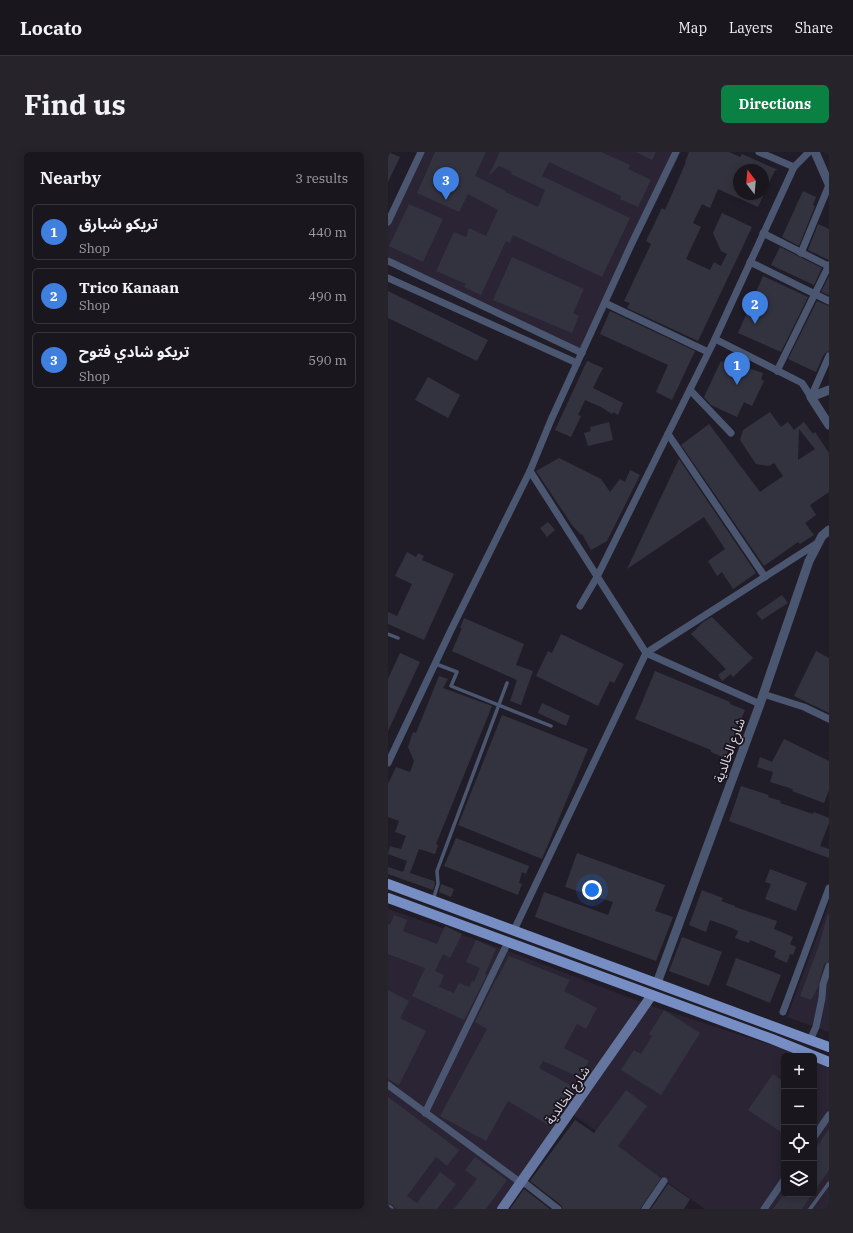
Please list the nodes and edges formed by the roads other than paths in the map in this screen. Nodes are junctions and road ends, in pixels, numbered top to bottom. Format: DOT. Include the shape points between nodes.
graph roads {
  1 [pos="421,152"];
  2 [pos="676,152"];
  3 [pos="759,152"];
  4 [pos="809,152"];
  5 [pos="815,152"];
  6 [pos="794,167"];
  7 [pos="829,185"];
  8 [pos="388,222"];
  9 [pos="763,233"];
  10 [pos="802,253"];
  11 [pos="388,261"];
  12 [pos="750,262"];
  13 [pos="829,266"];
  14 [pos="388,278"];
  15 [pos="814,294"];
  16 [pos="829,301"];
  17 [pos="605,303"];
  18 [pos="715,339"];
  19 [pos="708,352"];
  20 [pos="582,353"];
  21 [pos="829,356"];
  22 [pos="577,363"];
  23 [pos="777,370"];
  24 [pos="690,390"];
  25 [pos="829,390"];
  26 [pos="812,397"];
  27 [pos="829,425"];
  28 [pos="731,433"];
  29 [pos="668,434"];
  30 [pos="530,472"];
  31 [pos="829,530"];
  32 [pos="819,542"];
  33 [pos="597,577"];
  34 [pos="765,577"];
  35 [pos="580,606"];
  36 [pos="388,634"];
  37 [pos="398,638"];
  38 [pos="646,653"];
  39 [pos="435,664"];
  40 [pos="507,683"];
  41 [pos="763,694"];
  42 [pos="760,704"];
  43 [pos="499,705"];
  44 [pos="829,719"];
  45 [pos="551,726"];
  46 [pos="388,763"];
  47 [pos="388,884"];
  48 [pos="829,888"];
  49 [pos="388,898"];
  50 [pos="433,900"];
  51 [pos="514,930"];
  52 [pos="508,942"];
  53 [pos="829,966"];
  54 [pos="657,983"];
  55 [pos="652,995"];
  56 [pos="822,998"];
  57 [pos="829,1001"];
  58 [pos="783,1012"];
  59 [pos="810,1040"];
  60 [pos="829,1047"];
  61 [pos="829,1062"];
  62 [pos="388,1085"];
  63 [pos="426,1113"];
  64 [pos="829,1115"];
  65 [pos="817,1133"];
  66 [pos="664,1181"];
  67 [pos="520,1183"];
  68 [pos="829,1183"];
  69 [pos="781,1184"];
  70 [pos="502,1209"];
  71 [pos="558,1209"];
  72 [pos="645,1209"];
  73 [pos="764,1209"];
  74 [pos="810,1209"];
  1 -- 8 [label="street"];
  2 -- 17 [label="street"];
  3 -- 6 [label="street"];
  4 -- 6 [label="street"];
  5 -- 7 [label="street"];
  6 -- 9 [label="street"];
  7 -- 10 [label="street"];
  9 -- 10 [label="street"];
  9 -- 12 [label="street"];
  10 -- 13 [label="street"];
  11 -- 20 [label="street"];
  12 -- 15 [label="street"];
  12 -- 18 [label="street"];
  13 -- 15 [label="street"];
  14 -- 22 [label="street"];
  15 -- 16 [label="street"];
  15 -- 23 [label="street"];
  17 -- 19 [label="street"];
  17 -- 20 [label="street"];
  18 -- 19 [label="street"];
  18 -- 23 [label="street"];
  19 -- 24 [label="street"];
  20 -- 22 [label="street"];
  21 -- 26 [label="street"];
  22 -- 30 [label="street"];
  23 -- 26 [label="street" via="802,383"];
  24 -- 28 [label="street"];
  24 -- 29 [label="street"];
  25 -- 26 [label="street"];
  26 -- 27 [label="street"];
  29 -- 33 [label="street"];
  29 -- 34 [label="street"];
  30 -- 33 [label="street"];
  30 -- 39 [label="street"];
  31 -- 32 [label="street, شارع الخالدية"];
  32 -- 34 [label="street"];
  32 -- 41 [label="street, شارع الخالدية" via="809,561"];
  33 -- 35 [label="street"];
  33 -- 38 [label="street"];
  34 -- 38 [label="street"];
  36 -- 37 [label="lane"];
  38 -- 42 [label="street"];
  38 -- 51 [label="street"];
  39 -- 43 [label="lane" via="457,672 451,686"];
  39 -- 46 [label="street"];
  40 -- 43 [label="lane"];
  41 -- 42 [label="street, شارع الخالدية"];
  41 -- 44 [label="street" via="804,707"];
  42 -- 54 [label="street, شارع الخالدية"];
  43 -- 45 [label="lane"];
  43 -- 50 [label="lane" via="437,872 438,884"];
  47 -- 50 [label="main road"];
  48 -- 58 [label="street"];
  49 -- 52 [label="main road"];
  50 -- 51 [label="main road"];
  51 -- 54 [label="main road"];
  52 -- 55 [label="main road"];
  52 -- 63 [label="street"];
  53 -- 56 [label="street" via="823,984"];
  54 -- 59 [label="main road"];
  55 -- 61 [label="main road"];
  55 -- 67 [label="main road, شارع الخالدية"];
  56 -- 57 [label="street"];
  56 -- 59 [label="street" via="816,1027"];
  59 -- 60 [label="main road"];
  62 -- 63 [label="street"];
  63 -- 67 [label="street"];
  64 -- 65 [label="street"];
  66 -- 72 [label="street"];
  67 -- 70 [label="main road, شارع الخالدية"];
  67 -- 71 [label="street" via="526,1184"];
  68 -- 74 [label="lane"];
  69 -- 73 [label="street"];
}
